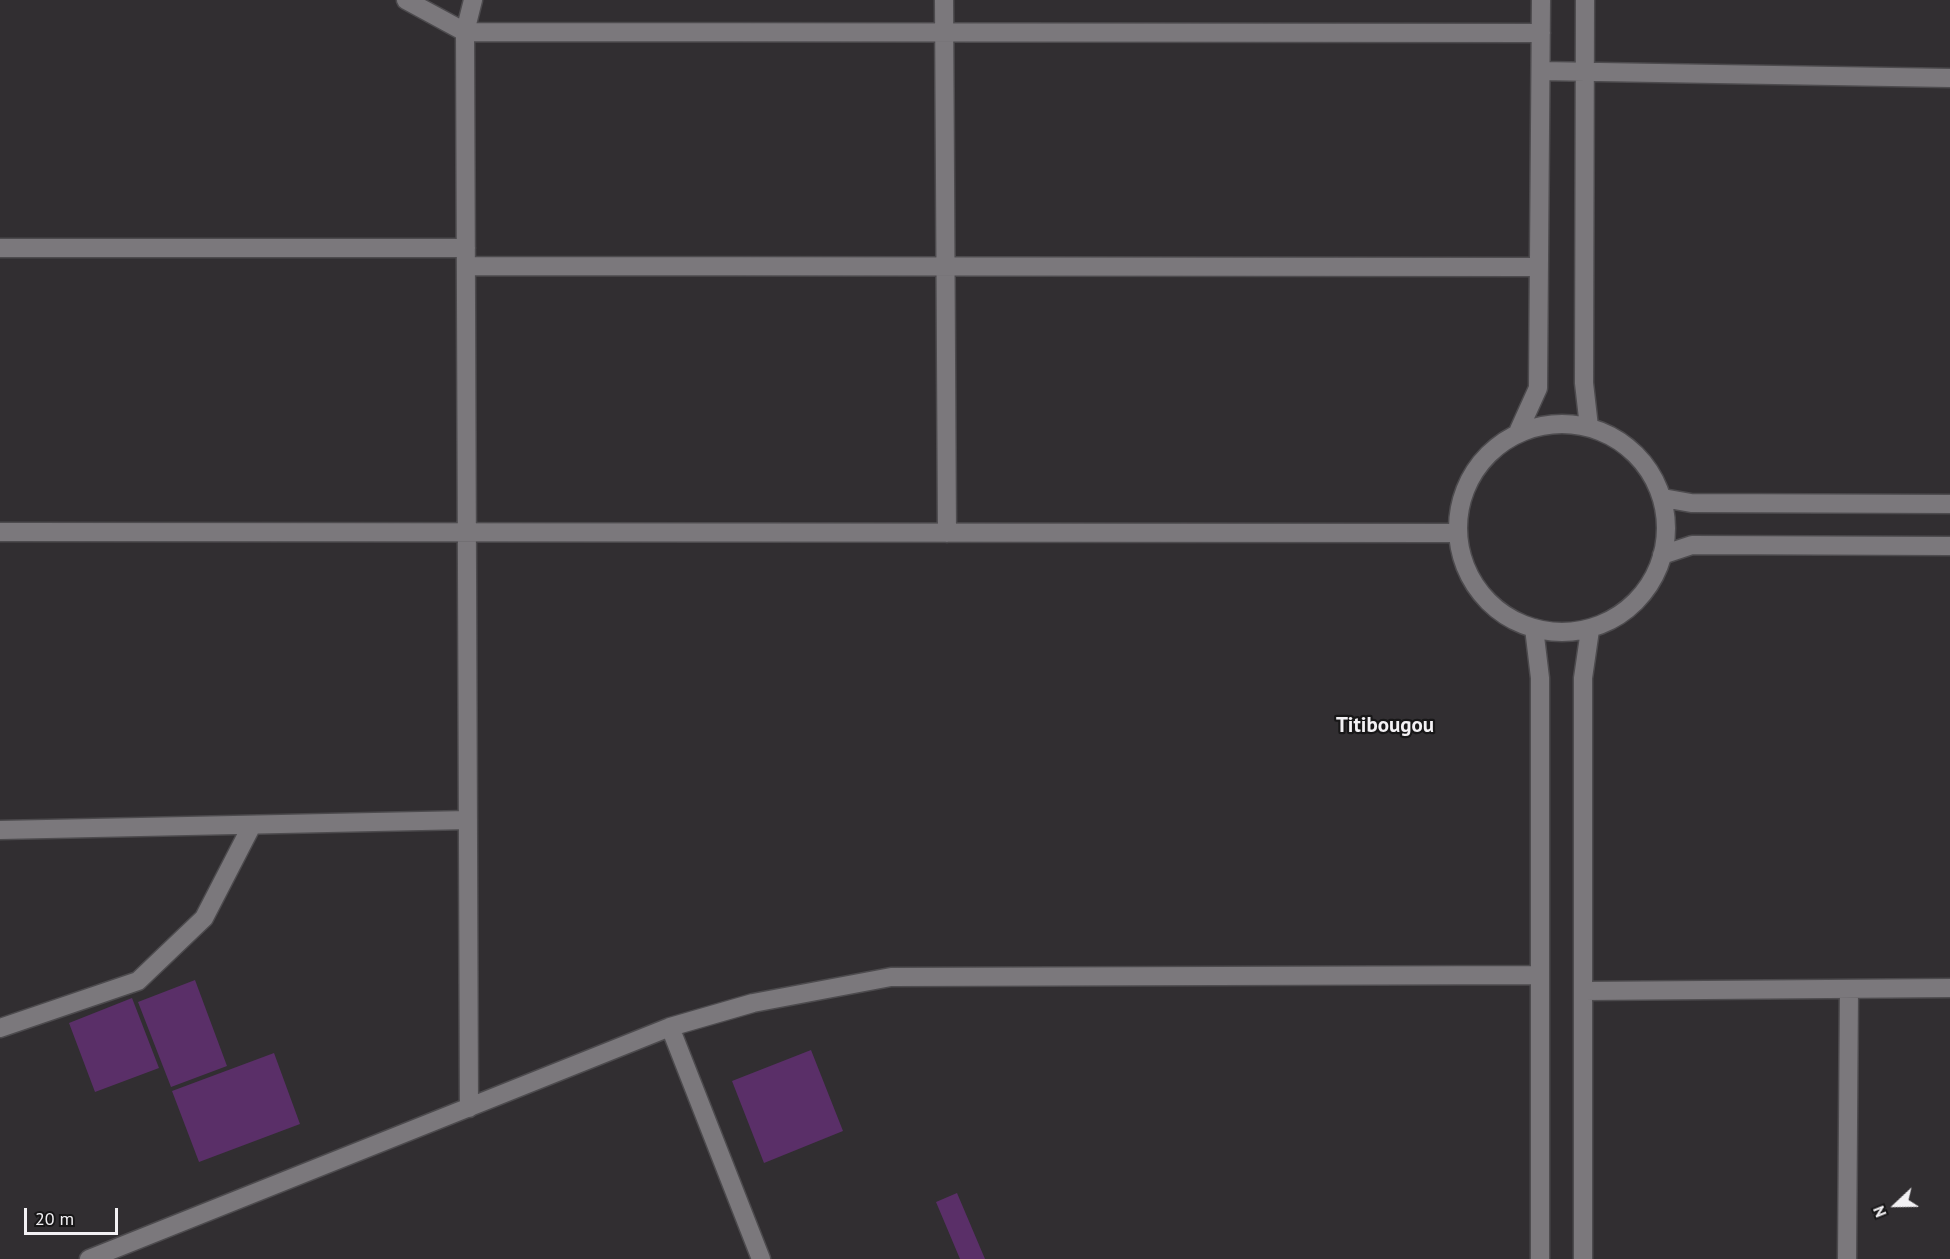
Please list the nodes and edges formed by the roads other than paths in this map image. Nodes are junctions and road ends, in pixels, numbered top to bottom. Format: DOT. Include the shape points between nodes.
graph roads {
  1 [pos="406,0"];
  2 [pos="473,0"];
  3 [pos="945,0"];
  4 [pos="1541,0"];
  5 [pos="1585,0"];
  6 [pos="465,32"];
  7 [pos="945,33"];
  8 [pos="1541,33"];
  9 [pos="1541,71"];
  10 [pos="1585,71"];
  11 [pos="1950,78"];
  12 [pos="0,248"];
  13 [pos="466,257"];
  14 [pos="946,266"];
  15 [pos="1539,267"];
  16 [pos="1589,427"];
  17 [pos="1519,430"];
  18 [pos="1663,498"];
  19 [pos="1950,504"];
  20 [pos="0,532"];
  21 [pos="467,533"];
  22 [pos="947,533"];
  23 [pos="1458,533"];
  24 [pos="1950,546"];
  25 [pos="1662,555"];
  26 [pos="1534,628"];
  27 [pos="1590,630"];
  28 [pos="468,820"];
  29 [pos="252,825"];
  30 [pos="0,830"];
  31 [pos="1540,975"];
  32 [pos="1950,988"];
  33 [pos="1849,989"];
  34 [pos="1584,991"];
  35 [pos="670,1027"];
  36 [pos="0,1028"];
  37 [pos="468,1108"];
  38 [pos="89,1259"];
  39 [pos="761,1259"];
  40 [pos="1540,1259"];
  41 [pos="1583,1259"];
  42 [pos="1847,1259"];
  1 -- 6 [label="street"];
  2 -- 6 [label="street"];
  3 -- 7 [label="street"];
  4 -- 8 [label="street"];
  5 -- 10 [label="street"];
  6 -- 7 [label="street"];
  6 -- 13 [label="street"];
  7 -- 8 [label="street"];
  7 -- 14 [label="street"];
  8 -- 9 [label="street"];
  9 -- 10 [label="street"];
  9 -- 15 [label="street"];
  10 -- 11 [label="street"];
  10 -- 16 [label="street" via="1584,383"];
  12 -- 13 [label="street"];
  13 -- 14 [label="street"];
  13 -- 21 [label="street"];
  14 -- 15 [label="street"];
  14 -- 22 [label="street"];
  15 -- 17 [label="street" via="1538,388"];
  16 -- 17 [label="street" via="1577,423 1540,424"];
  16 -- 18 [label="street" via="1613,435 1646,464"];
  17 -- 23 [label="street" via="1478,462"];
  18 -- 19 [label="street" via="1692,503"];
  18 -- 25 [label="street" via="1667,532"];
  20 -- 21 [label="street"];
  21 -- 22 [label="street"];
  21 -- 28 [label="street"];
  22 -- 23 [label="street"];
  23 -- 26 [label="street" via="1457,544 1466,573 1487,603 1514,622"];
  24 -- 25 [label="street" via="1692,545"];
  25 -- 27 [label="street" via="1659,568 1631,608"];
  26 -- 27 [label="street" via="1554,633"];
  26 -- 31 [label="street" via="1540,678"];
  27 -- 34 [label="street" via="1583,678"];
  28 -- 29 [label="street"];
  28 -- 37 [label="street"];
  29 -- 30 [label="street"];
  29 -- 36 [label="street" via="204,918 138,981"];
  31 -- 35 [label="street" via="891,978 753,1003"];
  31 -- 40 [label="street"];
  32 -- 33 [label="street"];
  33 -- 34 [label="street"];
  33 -- 42 [label="street"];
  34 -- 41 [label="street"];
  35 -- 37 [label="street"];
  35 -- 39 [label="street"];
  37 -- 38 [label="street"];
}
